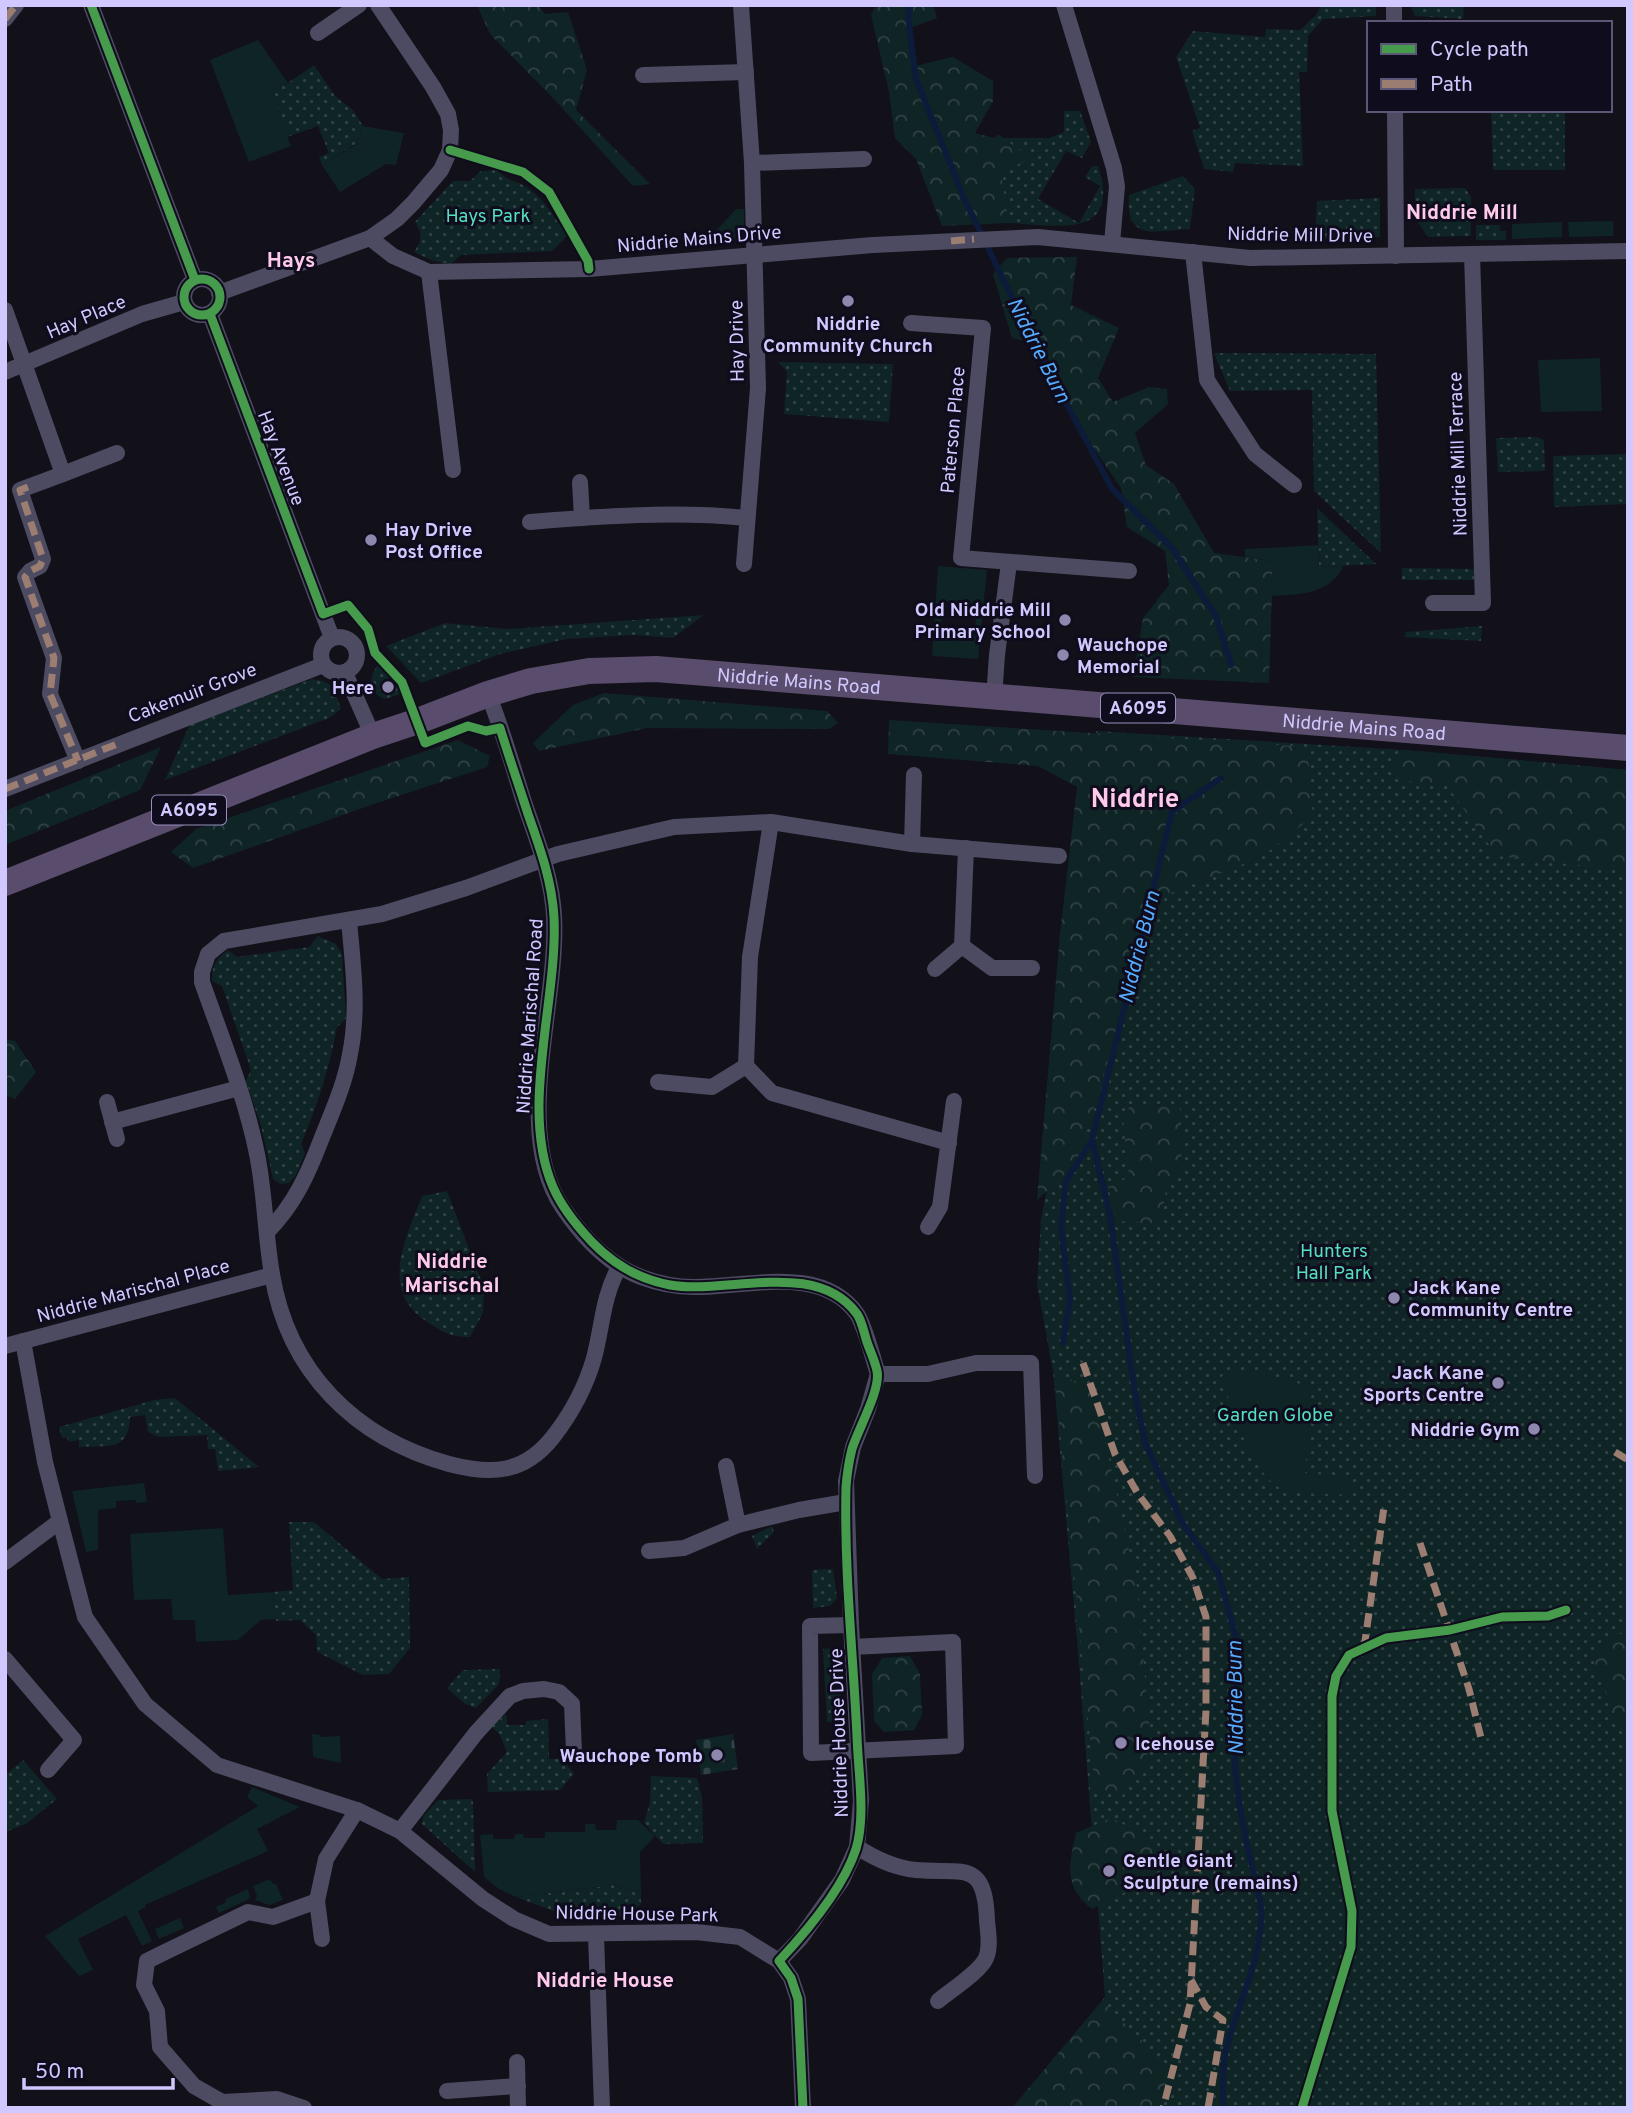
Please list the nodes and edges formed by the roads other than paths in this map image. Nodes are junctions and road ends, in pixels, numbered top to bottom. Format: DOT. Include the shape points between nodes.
graph roads {
  1 [pos="16,5"];
  2 [pos="91,5"];
  3 [pos="359,5"];
  4 [pos="378,5"];
  5 [pos="741,5"];
  6 [pos="1064,5"];
  7 [pos="5,19"];
  8 [pos="318,33"];
  9 [pos="746,72"];
  10 [pos="643,75"];
  11 [pos="1395,112"];
  12 [pos="864,159"];
  13 [pos="752,163"];
  14 [pos="370,238"];
  15 [pos="974,239"];
  16 [pos="1112,243"];
  17 [pos="1628,251"];
  18 [pos="1193,252"];
  19 [pos="755,254"];
  20 [pos="1472,254"];
  21 [pos="1396,256"];
  22 [pos="429,272"];
  23 [pos="195,280"];
  24 [pos="219,293"];
  25 [pos="184,302"];
  26 [pos="5,310"];
  27 [pos="210,314"];
  28 [pos="911,323"];
  29 [pos="23,365"];
  30 [pos="5,372"];
  31 [pos="117,453"];
  32 [pos="453,470"];
  33 [pos="63,474"];
  34 [pos="580,482"];
  35 [pos="1294,485"];
  36 [pos="582,518"];
  37 [pos="747,518"];
  38 [pos="530,522"];
  39 [pos="1009,563"];
  40 [pos="744,564"];
  41 [pos="1129,571"];
  42 [pos="1433,603"];
  43 [pos="332,638"];
  44 [pos="323,664"];
  45 [pos="345,673"];
  46 [pos="488,694"];
  47 [pos="994,698"];
  48 [pos="373,736"];
  49 [pos="1628,748"];
  50 [pos="78,761"];
  51 [pos="914,775"];
  52 [pos="5,789"];
  53 [pos="771,822"];
  54 [pos="912,844"];
  55 [pos="966,848"];
  56 [pos="1059,856"];
  57 [pos="544,859"];
  58 [pos="5,883"];
  59 [pos="349,921"];
  60 [pos="962,946"];
  61 [pos="1032,968"];
  62 [pos="934,969"];
  63 [pos="746,1066"];
  64 [pos="658,1082"];
  65 [pos="239,1088"];
  66 [pos="954,1101"];
  67 [pos="107,1102"];
  68 [pos="112,1122"];
  69 [pos="117,1139"];
  70 [pos="949,1143"];
  71 [pos="928,1227"];
  72 [pos="268,1231"];
  73 [pos="619,1266"];
  74 [pos="272,1275"];
  75 [pos="23,1341"];
  76 [pos="5,1346"];
  77 [pos="878,1374"];
  78 [pos="726,1466"];
  79 [pos="1035,1476"];
  80 [pos="846,1502"];
  81 [pos="60,1521"];
  82 [pos="738,1525"];
  83 [pos="649,1550"];
  84 [pos="5,1562"];
  85 [pos="851,1625"];
  86 [pos="852,1647"];
  87 [pos="5,1659"];
  88 [pos="574,1752"];
  89 [pos="858,1752"];
  90 [pos="48,1770"];
  91 [pos="357,1810"];
  92 [pos="400,1830"];
  93 [pos="857,1847"];
  94 [pos="317,1901"];
  95 [pos="596,1935"];
  96 [pos="322,1939"];
  97 [pos="779,1961"];
  98 [pos="938,2001"];
  99 [pos="517,2062"];
  100 [pos="518,2086"];
  101 [pos="447,2091"];
  102 [pos="304,2108"];
  103 [pos="518,2108"];
  104 [pos="602,2108"];
  105 [pos="803,2108"];
  1 -- 7 [label="street"];
  2 -- 23 [label="street"];
  3 -- 8 [label="street"];
  4 -- 14 [label="street" via="444,104 451,141 446,160 429,187"];
  5 -- 9 [label="street, Hay Drive"];
  6 -- 16 [label="street" via="1114,168"];
  9 -- 10 [label="street"];
  9 -- 13 [label="street, Hay Drive"];
  11 -- 21 [label="street"];
  12 -- 13 [label="street"];
  13 -- 19 [label="street, Hay Drive"];
  14 -- 22 [label="street, Niddrie Mains Drive" via="393,256"];
  14 -- 24 [label="street"];
  15 -- 16 [label="street, Niddrie Mill Drive" via="1038,237"];
  15 -- 19 [label="street, Niddrie Mains Drive"];
  16 -- 18 [label="street, Niddrie Mill Drive"];
  17 -- 20 [label="street, Niddrie Mill Drive"];
  18 -- 21 [label="street, Niddrie Mill Drive" via="1250,258"];
  18 -- 35 [label="street" via="1207,380 1255,454"];
  19 -- 22 [label="street, Niddrie Mains Drive" via="589,269"];
  19 -- 37 [label="street, Hay Drive" via="758,388"];
  20 -- 21 [label="street, Niddrie Mill Drive"];
  20 -- 42 [label="street, Niddrie Mill Terrace" via="1483,603"];
  22 -- 32 [label="street"];
  23 -- 24 [label="street" via="210,281"];
  23 -- 25 [label="street" via="184,291"];
  24 -- 27 [label="street" via="219,305"];
  25 -- 27 [label="street" via="194,314"];
  25 -- 29 [label="street, Hay Place" via="142,314"];
  26 -- 29 [label="street"];
  27 -- 43 [label="street, Hay Avenue"];
  28 -- 39 [label="street, Paterson Place" via="983,328 961,558"];
  29 -- 30 [label="street, Hay Place"];
  29 -- 33 [label="street"];
  31 -- 33 [label="street"];
  33 -- 50 [label="street" via="20,490 43,559 24,577 54,658 50,694"];
  34 -- 36 [label="street"];
  36 -- 37 [label="street" via="671,513"];
  36 -- 38 [label="street"];
  37 -- 40 [label="street, Hay Drive"];
  39 -- 41 [label="street, Paterson Place"];
  39 -- 47 [label="street"];
  43 -- 44 [label="street" via="321,649"];
  43 -- 45 [label="street" via="343,637 356,648 357,660"];
  44 -- 45 [label="street" via="330,672"];
  44 -- 50 [label="street, Cakemuir Grove"];
  45 -- 48 [label="street"];
  46 -- 47 [label="main road, Niddrie Mains Road / A6095" via="563,675 656,669"];
  46 -- 48 [label="main road, Niddrie Mains Road / A6095"];
  46 -- 57 [label="street, Niddrie Marischal Road"];
  47 -- 49 [label="main road, Niddrie Mains Road / A6095"];
  48 -- 58 [label="main road, Niddrie Mains Road / A6095"];
  50 -- 52 [label="street, Cakemuir Grove"];
  51 -- 54 [label="street"];
  53 -- 54 [label="street"];
  53 -- 57 [label="street" via="674,827"];
  53 -- 63 [label="street" via="750,957"];
  54 -- 55 [label="street"];
  55 -- 56 [label="street"];
  55 -- 60 [label="street"];
  57 -- 59 [label="street" via="428,900"];
  57 -- 73 [label="street, Niddrie Marischal Road" via="554,919 539,1099 542,1153 562,1206"];
  59 -- 65 [label="street" via="234,938 208,954 202,982"];
  59 -- 72 [label="street" via="354,1022 344,1081 309,1174 285,1214"];
  60 -- 61 [label="street" via="992,968"];
  60 -- 62 [label="street"];
  63 -- 64 [label="street" via="712,1087"];
  63 -- 70 [label="street" via="772,1093"];
  65 -- 68 [label="street"];
  65 -- 72 [label="street" via="261,1172"];
  66 -- 70 [label="street"];
  67 -- 68 [label="street"];
  68 -- 69 [label="street"];
  70 -- 71 [label="street" via="940,1207"];
  72 -- 74 [label="street"];
  73 -- 74 [label="street" via="603,1306 593,1360 566,1418 535,1456 499,1471 447,1463 374,1433 354,1418 306,1366 280,1308"];
  73 -- 77 [label="street, Niddrie Marischal Road" via="669,1285 810,1284 834,1292 858,1315"];
  74 -- 75 [label="street, Niddrie Marischal Place"];
  75 -- 76 [label="street, Niddrie Marischal Place"];
  75 -- 81 [label="street, Niddrie House Park"];
  77 -- 79 [label="street" via="928,1374 976,1363 1031,1363"];
  77 -- 80 [label="street, Niddrie House Drive" via="853,1447"];
  78 -- 82 [label="street"];
  80 -- 82 [label="street"];
  80 -- 85 [label="street, Niddrie House Drive"];
  81 -- 84 [label="street"];
  81 -- 91 [label="street, Niddrie House Park" via="85,1618 145,1704 217,1765"];
  82 -- 83 [label="street" via="684,1548"];
  85 -- 86 [label="street, Niddrie House Drive"];
  85 -- 89 [label="street" via="810,1626 811,1753"];
  86 -- 89 [label="street, Niddrie House Drive"];
  86 -- 89 [label="street" via="953,1642 956,1746"];
  87 -- 90 [label="street" via="74,1740"];
  88 -- 92 [label="street" via="572,1704 559,1692 544,1689 510,1696"];
  89 -- 93 [label="street, Niddrie House Drive" via="861,1801"];
  91 -- 92 [label="street, Niddrie House Park"];
  91 -- 94 [label="street" via="326,1859"];
  92 -- 95 [label="street, Niddrie House Park" via="514,1919 549,1934"];
  93 -- 97 [label="street, Niddrie House Drive" via="842,1880"];
  93 -- 98 [label="street" via="876,1859 913,1870 969,1873 984,1888 986,1958"];
  94 -- 96 [label="street"];
  94 -- 102 [label="street" via="273,1917 248,1912 161,1954 147,1961 144,1985 157,2011 160,2047 194,2086 222,2102 277,2099"];
  95 -- 97 [label="street, Niddrie House Park" via="696,1932 740,1937"];
  95 -- 104 [label="street"];
  97 -- 105 [label="street" via="798,1999"];
  99 -- 100 [label="street"];
  100 -- 101 [label="street"];
  100 -- 103 [label="street"];
}
